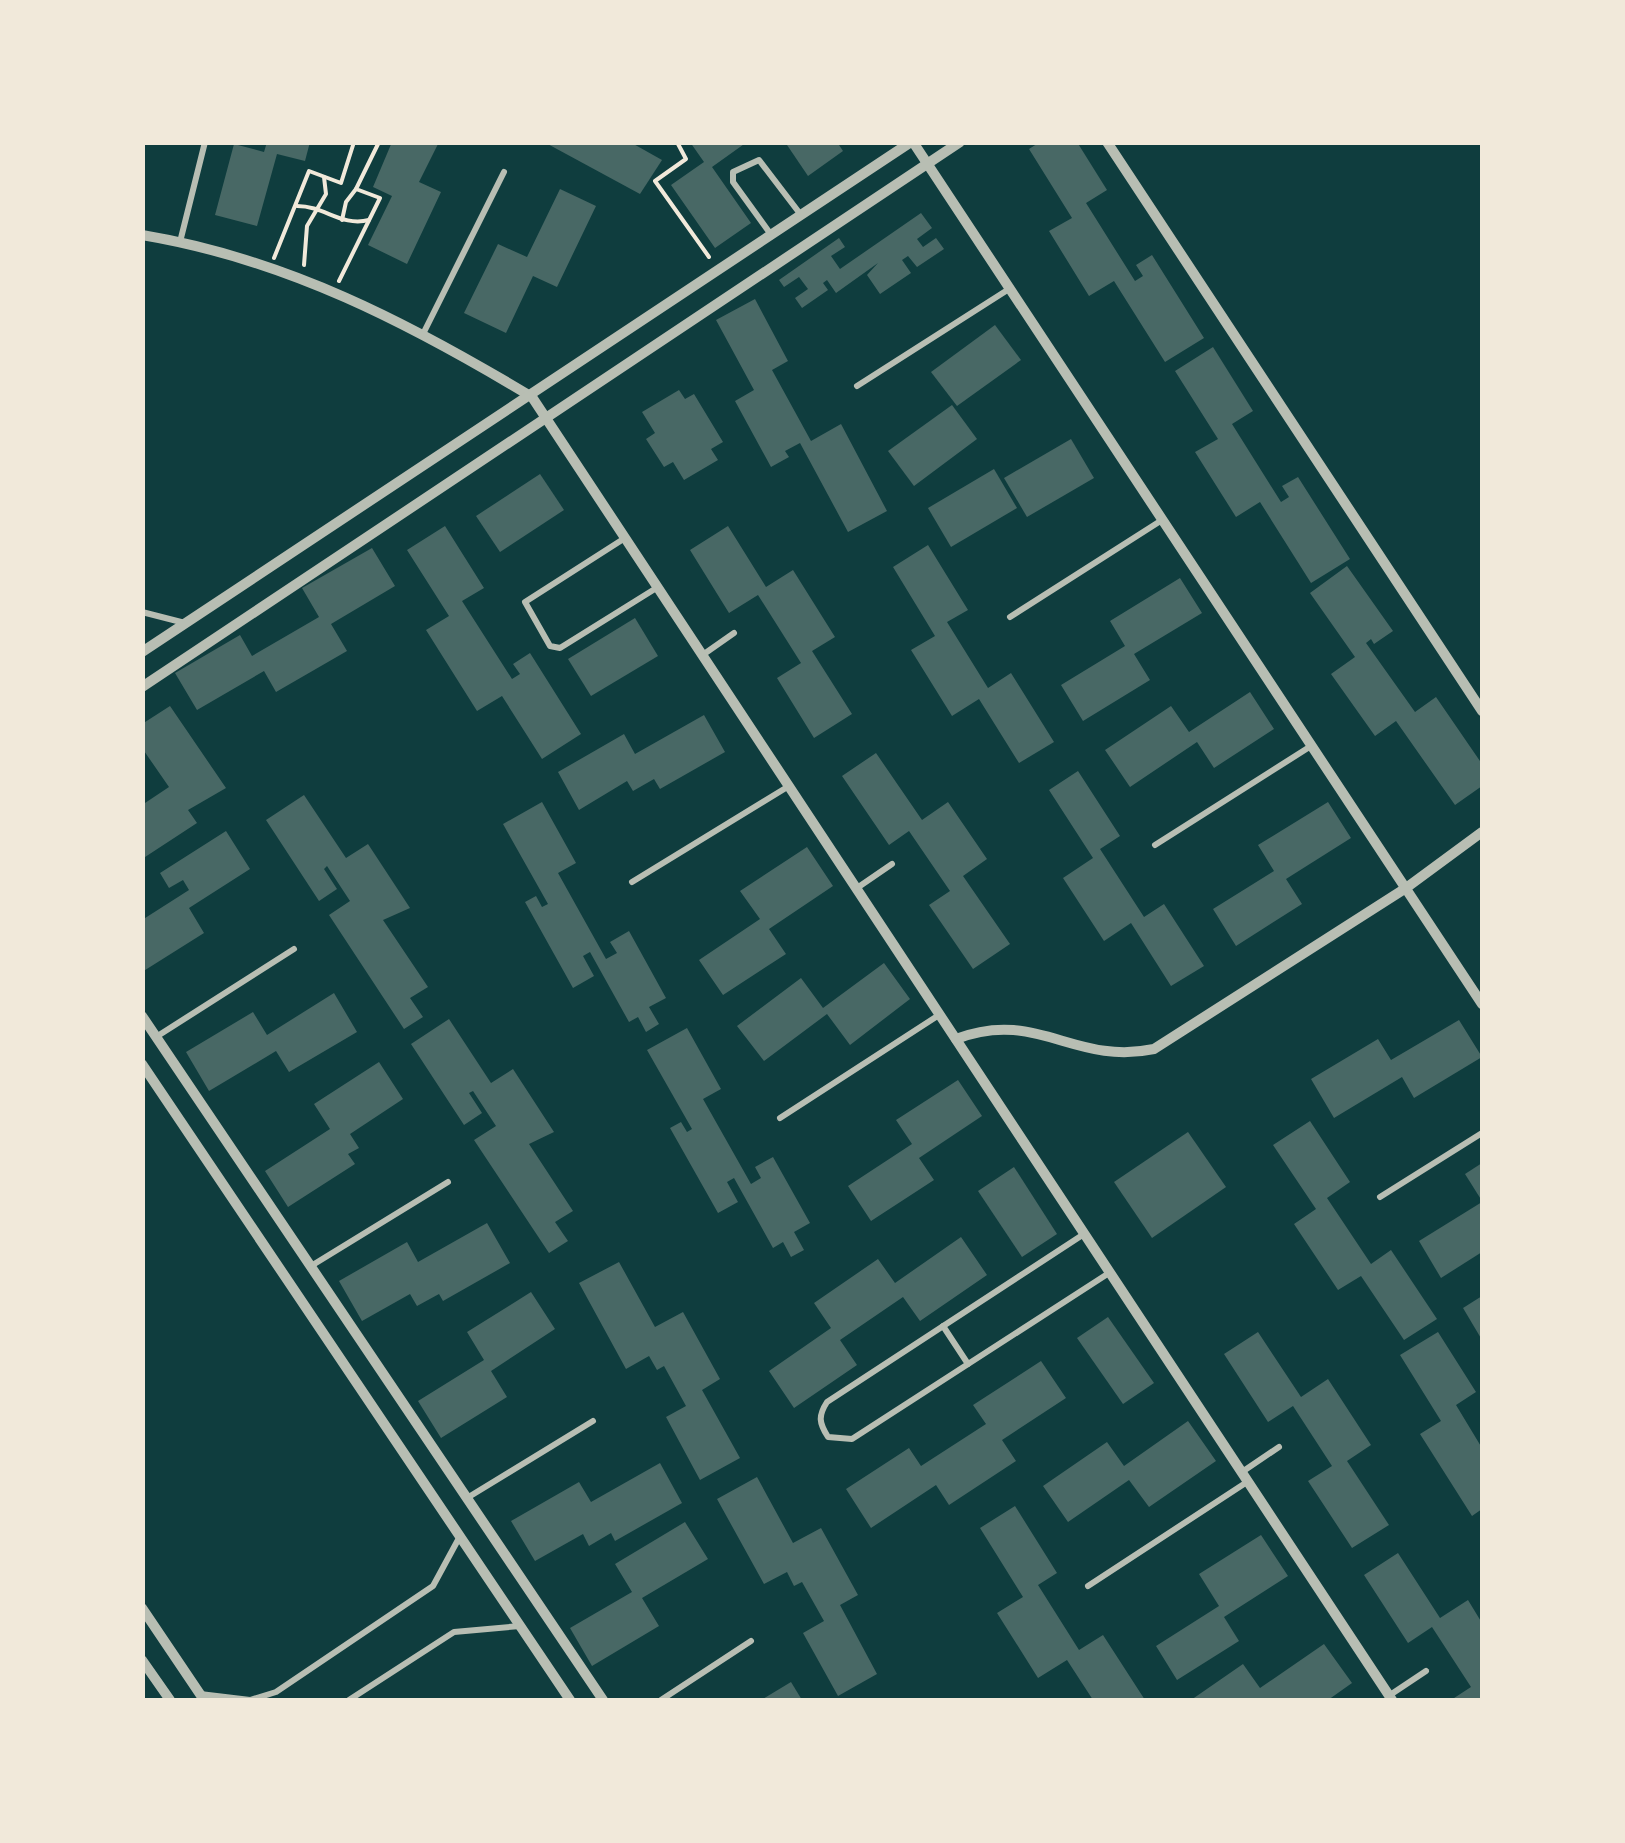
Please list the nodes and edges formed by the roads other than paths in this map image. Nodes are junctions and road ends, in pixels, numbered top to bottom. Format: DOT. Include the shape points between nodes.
graph roads {
  1 [pos="204,142"];
  2 [pos="912,142"];
  3 [pos="960,142"];
  4 [pos="1106,142"];
  5 [pos="928,164"];
  6 [pos="504,172"];
  7 [pos="802,216"];
  8 [pos="142,236"];
  9 [pos="772,236"];
  10 [pos="180,242"];
  11 [pos="1010,288"];
  12 [pos="424,332"];
  13 [pos="857,386"];
  14 [pos="532,397"];
  15 [pos="547,418"];
  16 [pos="1163,520"];
  17 [pos="626,537"];
  18 [pos="659,586"];
  19 [pos="142,612"];
  20 [pos="1010,616"];
  21 [pos="186,624"];
  22 [pos="734,634"];
  23 [pos="142,652"];
  24 [pos="704,654"];
  25 [pos="142,686"];
  26 [pos="1482,712"];
  27 [pos="1312,746"];
  28 [pos="790,785"];
  29 [pos="1482,832"];
  30 [pos="1155,845"];
  31 [pos="892,864"];
  32 [pos="632,882"];
  33 [pos="857,888"];
  34 [pos="1406,888"];
  35 [pos="294,949"];
  36 [pos="1482,1004"];
  37 [pos="940,1014"];
  38 [pos="142,1016"];
  39 [pos="156,1037"];
  40 [pos="956,1039"];
  41 [pos="142,1064"];
  42 [pos="780,1118"];
  43 [pos="1482,1132"];
  44 [pos="448,1182"];
  45 [pos="1380,1198"];
  46 [pos="1085,1234"];
  47 [pos="311,1266"];
  48 [pos="1110,1272"];
  49 [pos="943,1326"];
  50 [pos="968,1364"];
  51 [pos="593,1420"];
  52 [pos="1280,1447"];
  53 [pos="1245,1477"];
  54 [pos="467,1498"];
  55 [pos="460,1536"];
  56 [pos="1088,1586"];
  57 [pos="142,1608"];
  58 [pos="520,1626"];
  59 [pos="751,1641"];
  60 [pos="142,1660"];
  61 [pos="1426,1671"];
  62 [pos="202,1697"];
  63 [pos="1390,1698"];
  64 [pos="170,1700"];
  65 [pos="348,1700"];
  66 [pos="570,1700"];
  67 [pos="603,1700"];
  68 [pos="661,1700"];
  1 -- 10 [label="lane"];
  2 -- 5 [label="street"];
  2 -- 7 [label="street"];
  3 -- 5 [label="street"];
  4 -- 26 [label="street"];
  5 -- 11 [label="street"];
  5 -- 15 [label="street"];
  6 -- 12 [label="lane"];
  7 -- 9 [label="street"];
  7 -- 9 [label="lane" via="759,160 733,172 733,182"];
  8 -- 10 [label="street"];
  9 -- 14 [label="street"];
  10 -- 12 [label="street" via="304,278"];
  11 -- 13 [label="lane"];
  11 -- 16 [label="street"];
  12 -- 14 [label="street"];
  14 -- 15 [label="street"];
  14 -- 21 [label="street"];
  15 -- 17 [label="street"];
  15 -- 25 [label="street"];
  16 -- 20 [label="lane"];
  16 -- 27 [label="street"];
  17 -- 18 [label="street"];
  17 -- 18 [label="lane" via="527,599 533,621 556,649"];
  18 -- 24 [label="street"];
  19 -- 21 [label="lane"];
  21 -- 23 [label="street"];
  22 -- 24 [label="lane"];
  24 -- 28 [label="street"];
  27 -- 30 [label="lane"];
  27 -- 34 [label="street"];
  28 -- 32 [label="lane"];
  28 -- 33 [label="street"];
  29 -- 34 [label="street"];
  31 -- 33 [label="lane"];
  33 -- 37 [label="street"];
  34 -- 36 [label="street"];
  34 -- 40 [label="street" via="1154,1049 1106,1054 998,1026"];
  35 -- 39 [label="lane"];
  37 -- 40 [label="street"];
  37 -- 42 [label="lane"];
  38 -- 39 [label="street"];
  39 -- 47 [label="street"];
  40 -- 46 [label="street"];
  41 -- 55 [label="street"];
  43 -- 45 [label="lane"];
  44 -- 47 [label="lane"];
  46 -- 48 [label="street"];
  46 -- 49 [label="lane"];
  47 -- 54 [label="street"];
  48 -- 50 [label="lane"];
  48 -- 53 [label="street"];
  49 -- 50 [label="lane"];
  49 -- 50 [label="lane" via="826,1402 820,1426 828,1436 852,1439"];
  51 -- 54 [label="lane"];
  52 -- 53 [label="lane"];
  53 -- 56 [label="lane"];
  53 -- 63 [label="street"];
  54 -- 67 [label="street"];
  55 -- 58 [label="street"];
  55 -- 62 [label="lane" via="433,1586 276,1692 250,1700"];
  57 -- 62 [label="street"];
  58 -- 65 [label="lane" via="454,1632"];
  58 -- 66 [label="street"];
  59 -- 68 [label="lane"];
  60 -- 64 [label="street"];
  61 -- 63 [label="lane"];
}
